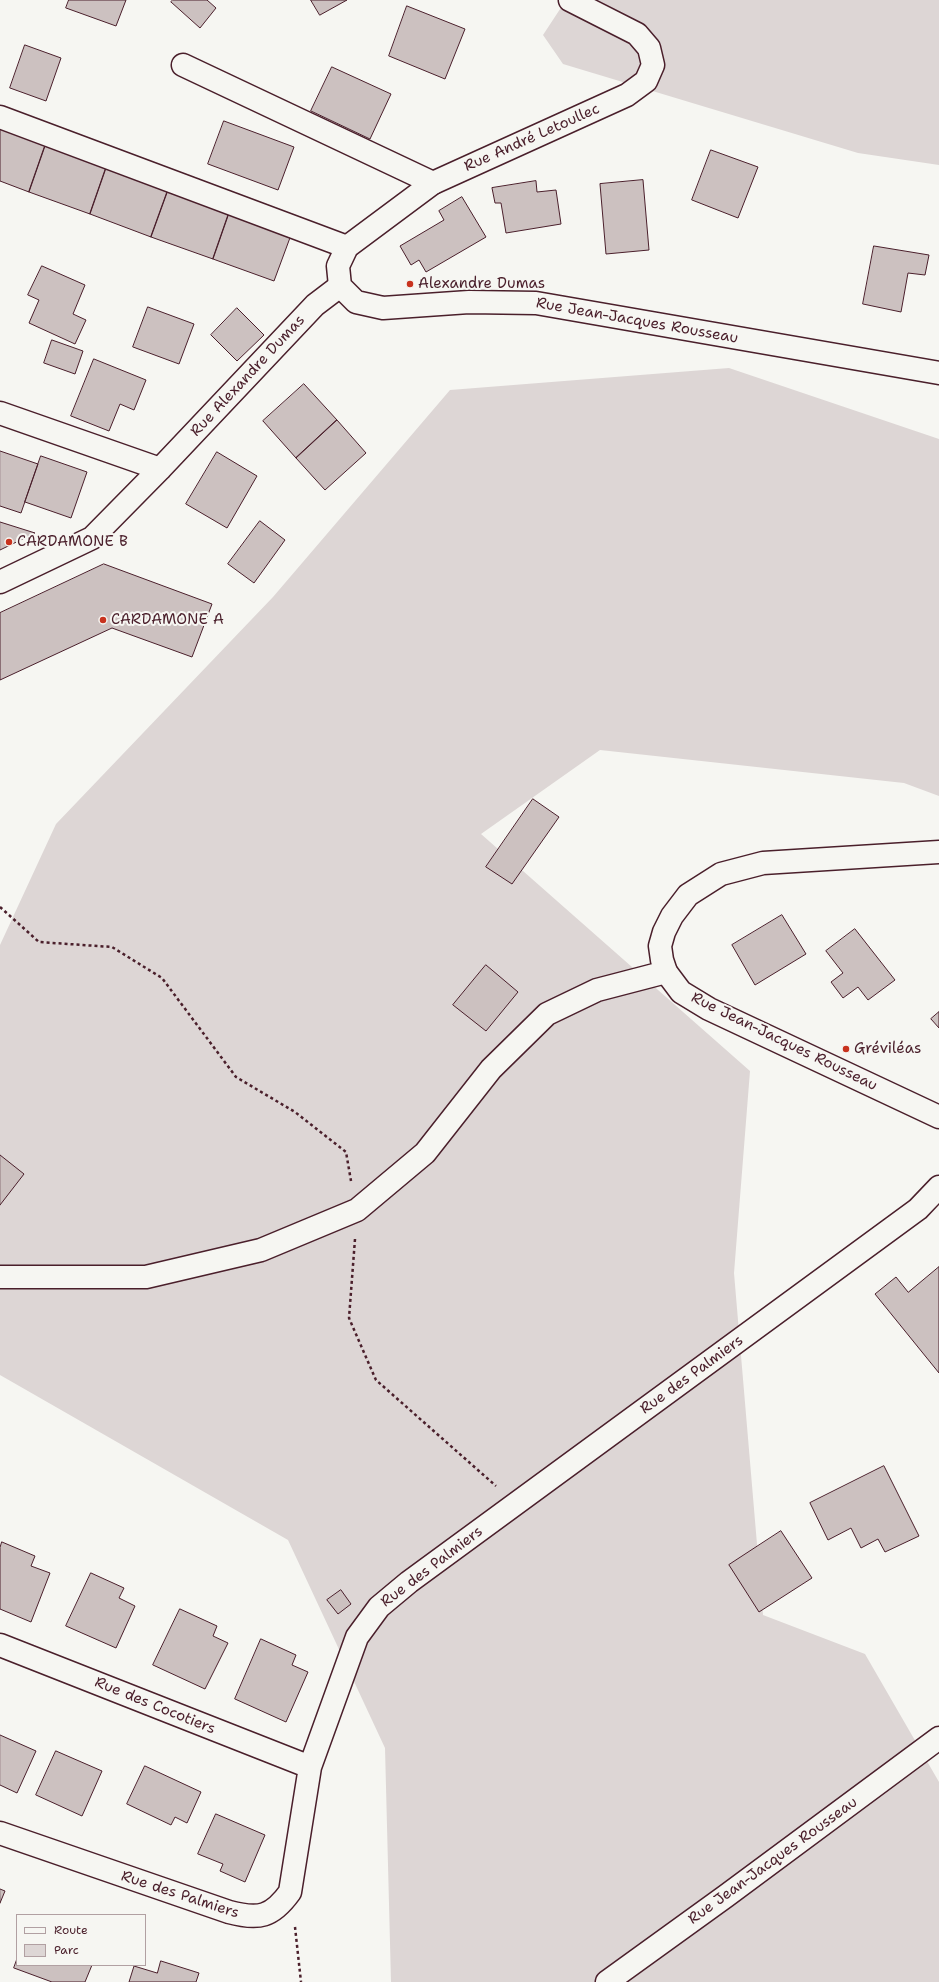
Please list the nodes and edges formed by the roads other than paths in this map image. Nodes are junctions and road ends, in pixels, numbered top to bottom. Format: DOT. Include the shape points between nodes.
graph roads {
  1 [pos="570,0"];
  2 [pos="183,65"];
  3 [pos="0,118"];
  4 [pos="433,183"];
  5 [pos="347,247"];
  6 [pos="340,286"];
  7 [pos="939,373"];
  8 [pos="0,413"];
  9 [pos="160,469"];
  10 [pos="0,582"];
  11 [pos="939,852"];
  12 [pos="666,972"];
  13 [pos="939,1117"];
  14 [pos="939,1187"];
  15 [pos="0,1277"];
  16 [pos="0,1645"];
  17 [pos="939,1738"];
  18 [pos="310,1767"];
  19 [pos="0,1833"];
  20 [pos="607,1982"];
  1 -- 4 [label="street, Rue André Letoullec" via="637,34 649,48 653,65 646,81 628,95"];
  2 -- 4 [label="street"];
  3 -- 5 [label="street"];
  4 -- 5 [label="street, Rue André Letoullec"];
  5 -- 6 [label="street, Rue André Letoullec" via="338,266"];
  6 -- 7 [label="street, Rue Jean-Jacques Rousseau" via="356,302 383,308 469,302 536,303"];
  6 -- 9 [label="street, Rue Alexandre Dumas" via="315,305"];
  8 -- 9 [label="street"];
  9 -- 10 [label="street, Rue Alexandre Dumas" via="92,538"];
  11 -- 12 [label="street, Rue Jean-Jacques Rousseau" via="763,863 721,874 688,895 672,916 660,946"];
  12 -- 13 [label="street, Rue Jean-Jacques Rousseau" via="681,992 709,1009"];
  12 -- 15 [label="street" via="597,990 547,1014 490,1069 425,1153 357,1210 261,1250 146,1277"];
  14 -- 18 [label="street, Rue des Palmiers" via="918,1209 409,1582 379,1607 357,1637"];
  16 -- 18 [label="street, Rue des Cocotiers"];
  17 -- 20 [label="street, Rue Jean-Jacques Rousseau"];
  18 -- 19 [label="street, Rue des Palmiers" via="290,1892 279,1907 266,1915 247,1917 229,1912"];
}
